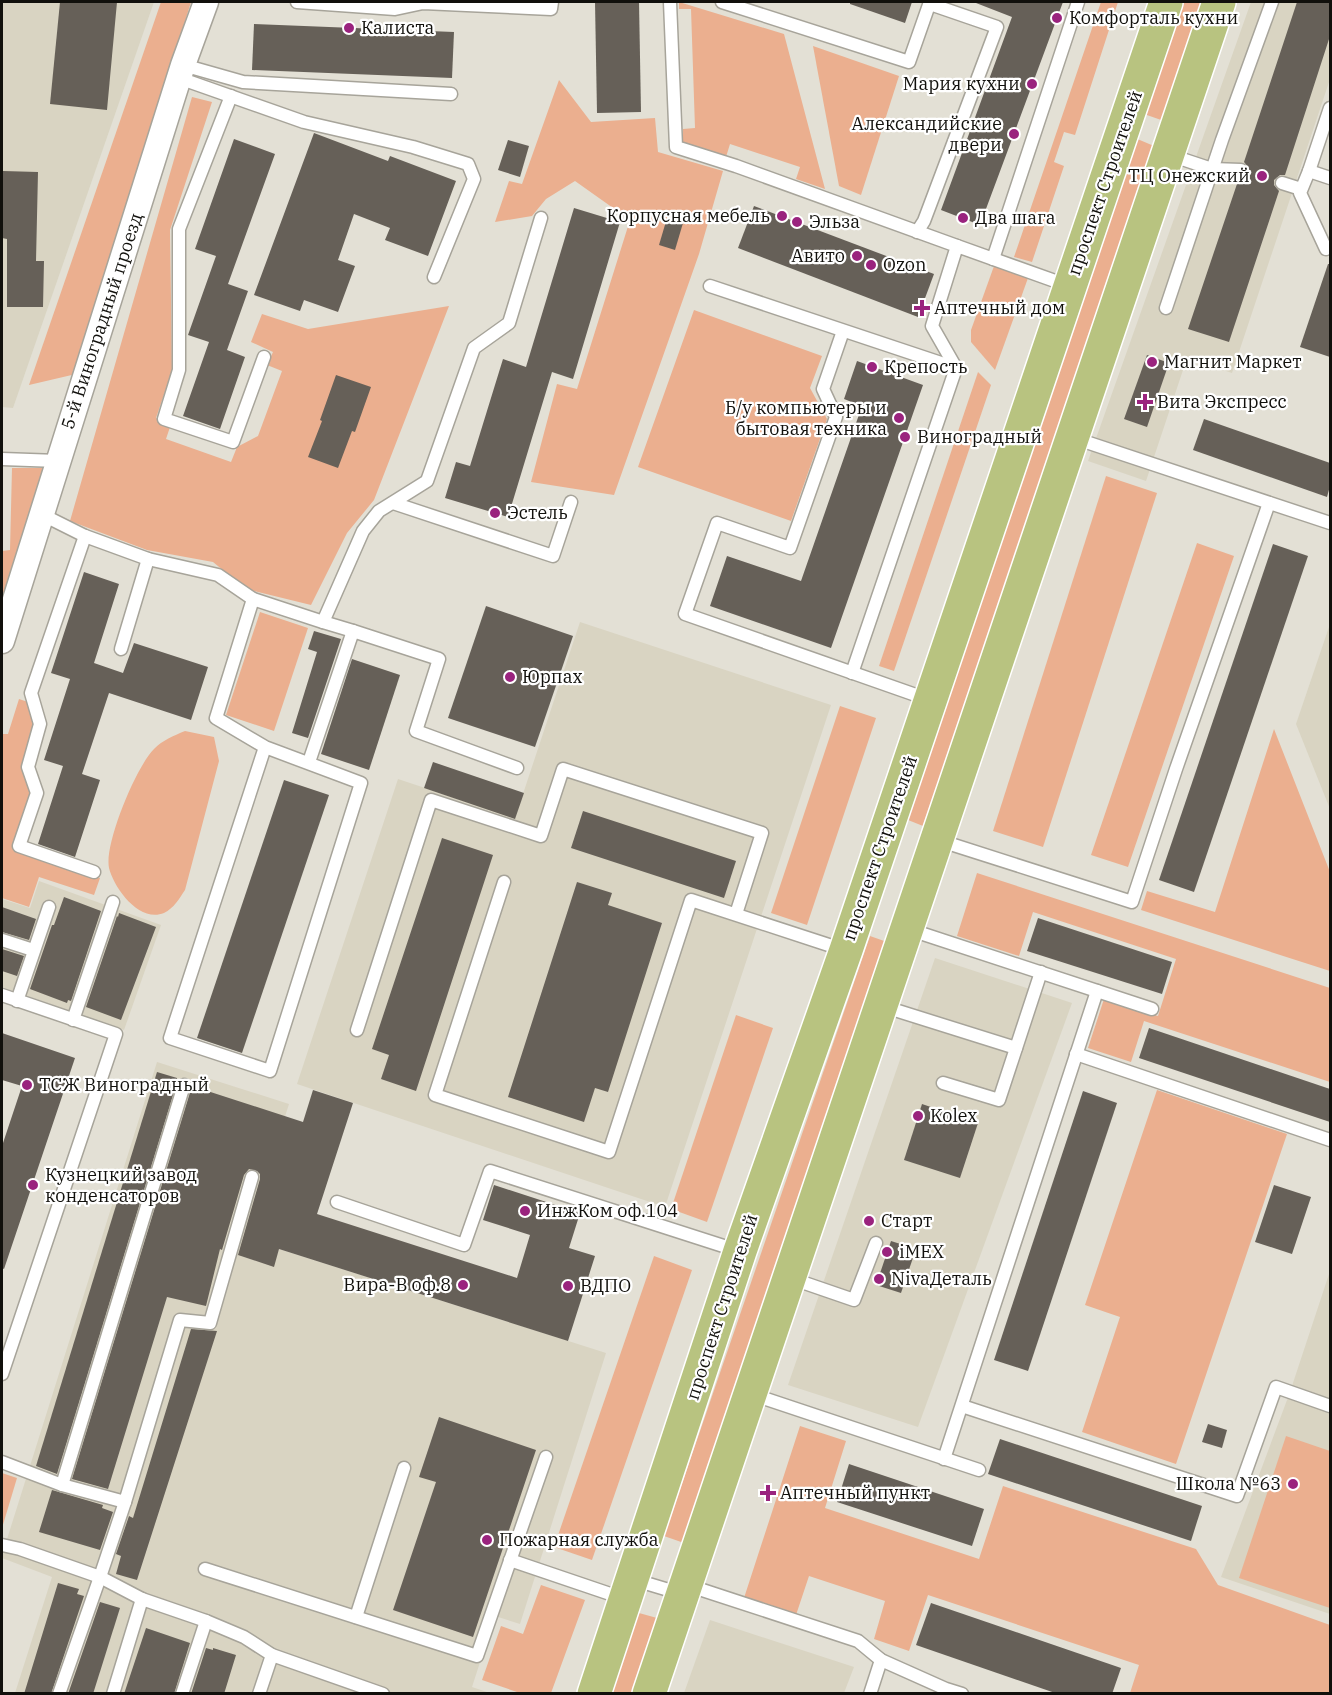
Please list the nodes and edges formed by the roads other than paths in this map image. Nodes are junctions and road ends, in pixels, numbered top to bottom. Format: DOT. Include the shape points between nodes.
graph roads {
  1 [pos="206,2"];
  2 [pos="297,2"];
  3 [pos="423,2"];
  4 [pos="552,2"];
  5 [pos="670,2"];
  6 [pos="722,2"];
  7 [pos="1078,2"];
  8 [pos="1166,2"];
  9 [pos="1219,2"];
  10 [pos="1272,2"];
  11 [pos="930,3"];
  12 [pos="181,71"];
  13 [pos="451,94"];
  14 [pos="231,96"];
  15 [pos="1330,108"];
  16 [pos="1167,154"];
  17 [pos="1212,169"];
  18 [pos="1241,170"];
  19 [pos="1309,171"];
  20 [pos="1330,178"];
  21 [pos="1282,183"];
  22 [pos="1301,189"];
  23 [pos="541,218"];
  24 [pos="917,232"];
  25 [pos="957,246"];
  26 [pos="1326,249"];
  27 [pos="993,259"];
  28 [pos="434,278"];
  29 [pos="711,286"];
  30 [pos="1070,286"];
  31 [pos="1166,308"];
  32 [pos="843,331"];
  33 [pos="264,357"];
  34 [pos="956,368"];
  35 [pos="1073,438"];
  36 [pos="2,459"];
  37 [pos="58,461"];
  38 [pos="571,502"];
  39 [pos="393,503"];
  40 [pos="1269,503"];
  41 [pos="41,514"];
  42 [pos="1330,523"];
  43 [pos="85,536"];
  44 [pos="148,559"];
  45 [pos="253,599"];
  46 [pos="323,622"];
  47 [pos="354,631"];
  48 [pos="2,641"];
  49 [pos="121,649"];
  50 [pos="852,673"];
  51 [pos="930,700"];
  52 [pos="265,747"];
  53 [pos="309,762"];
  54 [pos="517,768"];
  55 [pos="889,821"];
  56 [pos="937,840"];
  57 [pos="94,872"];
  58 [pos="504,882"];
  59 [pos="113,902"];
  60 [pos="49,907"];
  61 [pos="858,911"];
  62 [pos="736,914"];
  63 [pos="907,928"];
  64 [pos="2,940"];
  65 [pos="33,950"];
  66 [pos="846,950"];
  67 [pos="1041,972"];
  68 [pos="1097,991"];
  69 [pos="2,995"];
  70 [pos="17,1001"];
  71 [pos="881,1005"];
  72 [pos="1152,1009"];
  73 [pos="73,1020"];
  74 [pos="357,1030"];
  75 [pos="1016,1048"];
  76 [pos="1076,1054"];
  77 [pos="943,1083"];
  78 [pos="184,1085"];
  79 [pos="1330,1140"];
  80 [pos="252,1177"];
  81 [pos="337,1202"];
  82 [pos="876,1243"];
  83 [pos="740,1251"];
  84 [pos="789,1278"];
  85 [pos="2,1374"];
  86 [pos="750,1393"];
  87 [pos="962,1406"];
  88 [pos="1330,1406"];
  89 [pos="546,1457"];
  90 [pos="944,1459"];
  91 [pos="2,1462"];
  92 [pos="404,1468"];
  93 [pos="979,1470"];
  94 [pos="62,1485"];
  95 [pos="125,1502"];
  96 [pos="3,1549"];
  97 [pos="510,1560"];
  98 [pos="205,1569"];
  99 [pos="100,1576"];
  100 [pos="629,1589"];
  101 [pos="684,1590"];
  102 [pos="142,1599"];
  103 [pos="356,1617"];
  104 [pos="206,1621"];
  105 [pos="272,1654"];
  106 [pos="881,1660"];
  107 [pos="59,1694"];
  108 [pos="113,1694"];
  109 [pos="182,1694"];
  110 [pos="259,1694"];
  111 [pos="383,1694"];
  112 [pos="594,1694"];
  113 [pos="649,1694"];
  114 [pos="870,1694"];
  115 [pos="962,1694"];
  1 -- 12 [label="street, 5-й Виноградный проезд"];
  2 -- 3 [label="lane" via="395,9"];
  3 -- 4 [label="lane" via="551,9"];
  5 -- 24 [label="lane" via="676,147"];
  6 -- 11 [label="lane" via="909,62"];
  7 -- 27 [label="lane"];
  8 -- 30 [label="main road, проспект Строителей"];
  9 -- 16 [label="main road"];
  10 -- 17 [label="lane"];
  11 -- 24 [label="lane" via="997,27"];
  12 -- 13 [label="lane" via="243,82"];
  12 -- 14 [label="lane"];
  12 -- 37 [label="street, 5-й Виноградный проезд"];
  14 -- 28 [label="lane" via="304,122 413,147 468,165 474,179"];
  14 -- 33 [label="lane" via="179,229 179,369 164,419 233,442"];
  15 -- 19 [label="lane"];
  16 -- 17 [label="lane"];
  16 -- 35 [label="main road"];
  17 -- 18 [label="lane"];
  17 -- 31 [label="lane"];
  19 -- 20 [label="lane"];
  19 -- 22 [label="lane"];
  21 -- 22 [label="lane"];
  22 -- 26 [label="lane"];
  23 -- 39 [label="lane" via="509,324 474,348 427,481"];
  24 -- 25 [label="lane"];
  25 -- 27 [label="lane"];
  25 -- 34 [label="lane" via="932,326"];
  27 -- 30 [label="lane"];
  29 -- 32 [label="lane"];
  30 -- 51 [label="main road, проспект Строителей"];
  32 -- 34 [label="lane"];
  32 -- 50 [label="lane" via="823,389 836,417 790,548 717,523 685,614"];
  34 -- 50 [label="lane"];
  35 -- 40 [label="lane"];
  35 -- 56 [label="main road"];
  36 -- 37 [label="lane"];
  37 -- 41 [label="street, 5-й Виноградный проезд"];
  38 -- 39 [label="lane" via="553,556"];
  39 -- 46 [label="lane" via="379,511 363,531"];
  40 -- 42 [label="lane"];
  40 -- 56 [label="lane" via="1132,902"];
  41 -- 43 [label="lane"];
  41 -- 48 [label="street, 5-й Виноградный проезд"];
  43 -- 44 [label="lane"];
  43 -- 57 [label="lane" via="31,693 40,724 28,766 37,793 19,846"];
  44 -- 45 [label="lane" via="218,575"];
  44 -- 49 [label="lane"];
  45 -- 46 [label="lane"];
  45 -- 52 [label="lane" via="216,718"];
  46 -- 47 [label="lane"];
  47 -- 53 [label="lane"];
  47 -- 54 [label="lane" via="439,659 416,731"];
  50 -- 51 [label="lane"];
  51 -- 55 [label="main road, проспект Строителей"];
  52 -- 53 [label="lane"];
  52 -- 53 [label="lane" via="170,1038 270,1071 361,783"];
  55 -- 56 [label="main road" via="910,839"];
  55 -- 61 [label="main road, проспект Строителей"];
  56 -- 63 [label="main road"];
  58 -- 62 [label="lane" via="435,1095 609,1152 691,900"];
  59 -- 73 [label="lane"];
  60 -- 65 [label="lane"];
  61 -- 63 [label="main road" via="885,911"];
  61 -- 66 [label="main road, проспект Строителей"];
  62 -- 66 [label="lane"];
  62 -- 74 [label="lane" via="762,833 563,769 541,836 431,800"];
  63 -- 67 [label="lane"];
  63 -- 71 [label="main road"];
  64 -- 65 [label="lane"];
  65 -- 70 [label="lane"];
  66 -- 83 [label="main road, проспект Строителей"];
  67 -- 68 [label="lane"];
  67 -- 75 [label="lane"];
  68 -- 72 [label="lane"];
  68 -- 76 [label="lane"];
  69 -- 70 [label="lane"];
  70 -- 73 [label="lane"];
  71 -- 75 [label="lane"];
  71 -- 84 [label="main road"];
  73 -- 85 [label="lane" via="116,1034"];
  75 -- 77 [label="lane" via="999,1100"];
  76 -- 79 [label="lane"];
  76 -- 87 [label="lane"];
  78 -- 94 [label="lane"];
  80 -- 95 [label="lane" via="210,1323 180,1320"];
  81 -- 83 [label="lane" via="464,1245 490,1171"];
  82 -- 84 [label="lane" via="854,1300"];
  83 -- 100 [label="main road, проспект Строителей"];
  84 -- 86 [label="main road"];
  86 -- 90 [label="lane"];
  86 -- 101 [label="main road"];
  87 -- 88 [label="lane" via="1237,1496 1275,1387"];
  87 -- 90 [label="lane"];
  89 -- 97 [label="lane"];
  90 -- 93 [label="lane"];
  91 -- 94 [label="lane"];
  92 -- 103 [label="lane"];
  94 -- 95 [label="lane"];
  95 -- 99 [label="lane"];
  96 -- 99 [label="lane"];
  97 -- 100 [label="lane"];
  97 -- 103 [label="lane" via="477,1656"];
  98 -- 103 [label="lane"];
  99 -- 102 [label="lane"];
  99 -- 107 [label="lane"];
  100 -- 101 [label="lane"];
  100 -- 112 [label="main road, проспект Строителей"];
  101 -- 106 [label="lane" via="858,1641"];
  101 -- 113 [label="main road"];
  102 -- 104 [label="lane"];
  102 -- 108 [label="lane"];
  104 -- 105 [label="lane" via="244,1636"];
  104 -- 109 [label="lane"];
  105 -- 110 [label="lane"];
  105 -- 111 [label="lane"];
  106 -- 114 [label="lane"];
  106 -- 115 [label="lane"];
}
